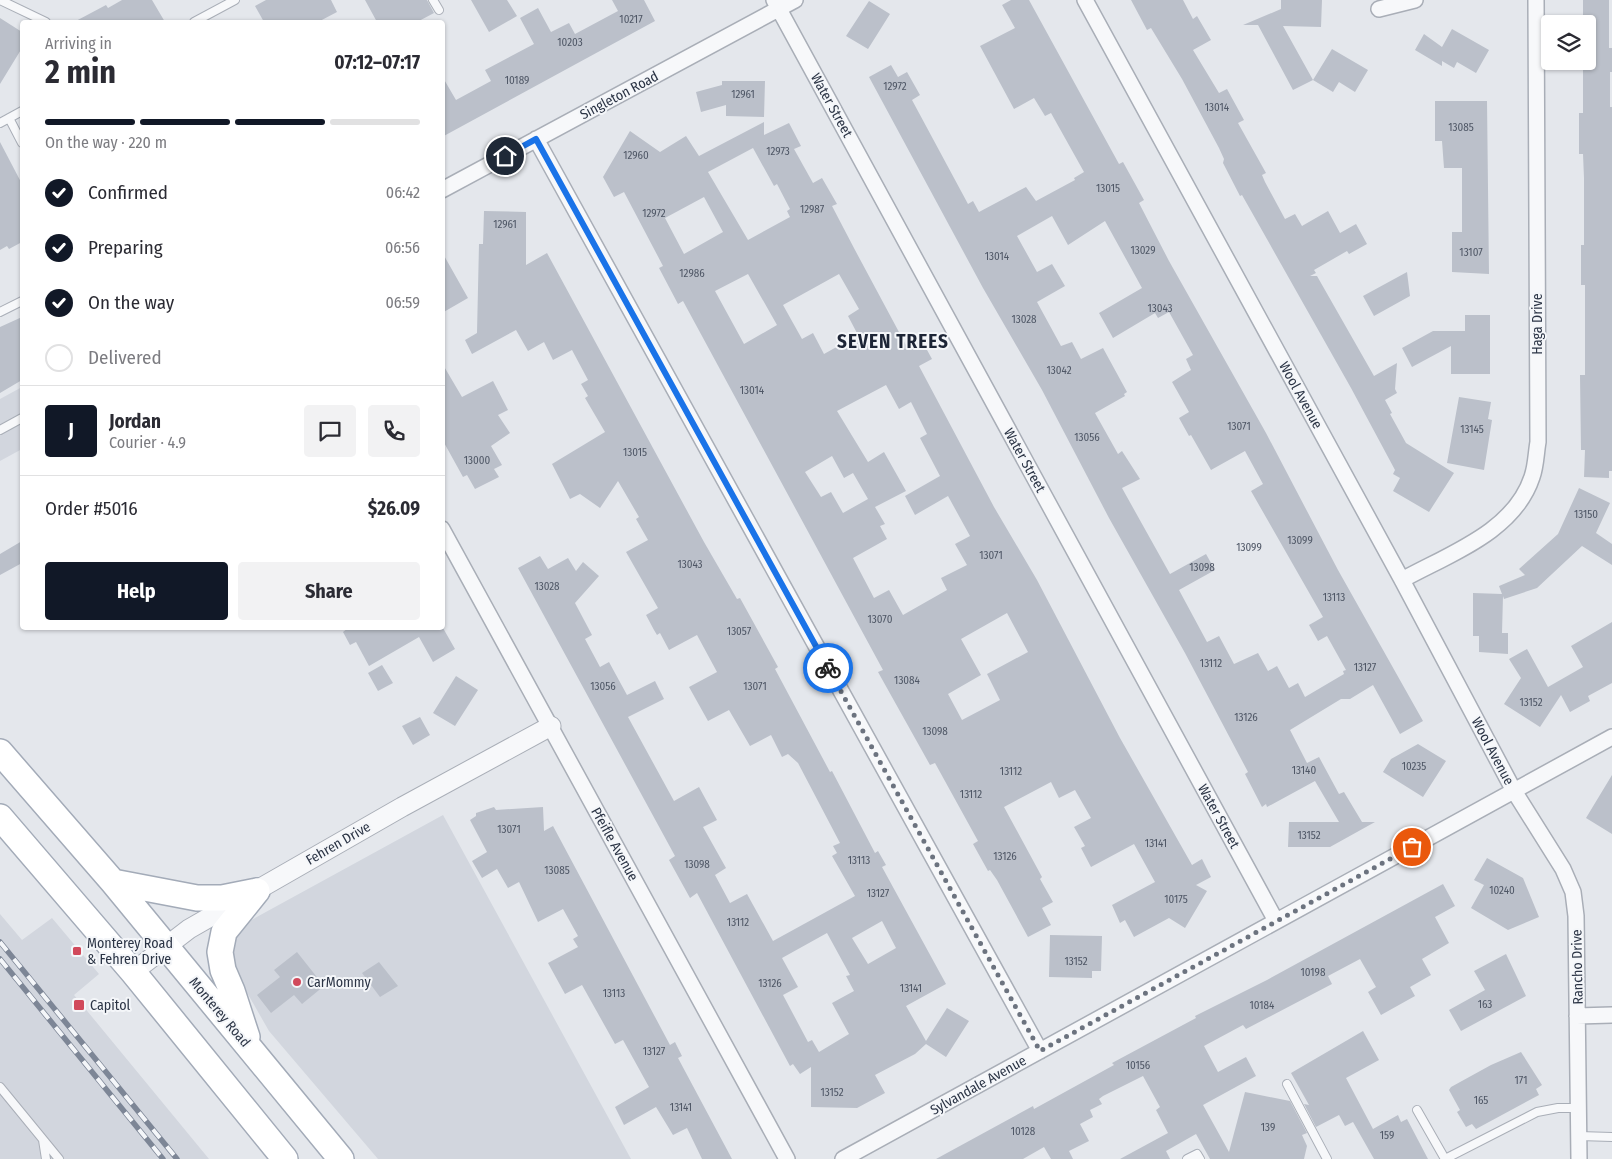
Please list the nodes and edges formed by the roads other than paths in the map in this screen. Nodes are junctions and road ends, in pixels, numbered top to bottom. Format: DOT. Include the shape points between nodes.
graph roads {
  1 [pos="0,0"];
  2 [pos="235,0"];
  3 [pos="433,0"];
  4 [pos="795,0"];
  5 [pos="1085,0"];
  6 [pos="1416,0"];
  7 [pos="1536,0"];
  8 [pos="776,4"];
  9 [pos="1379,9"];
  10 [pos="439,10"];
  11 [pos="42,20"];
  12 [pos="198,20"];
  13 [pos="20,112"];
  14 [pos="9,118"];
  15 [pos="0,123"];
  16 [pos="20,139"];
  17 [pos="536,139"];
  18 [pos="445,188"];
  19 [pos="20,302"];
  20 [pos="0,312"];
  21 [pos="20,419"];
  22 [pos="0,430"];
  23 [pos="445,534"];
  24 [pos="1402,580"];
  25 [pos="551,726"];
  26 [pos="1612,738"];
  27 [pos="0,752"];
  28 [pos="1514,791"];
  29 [pos="0,817"];
  30 [pos="113,882"];
  31 [pos="256,890"];
  32 [pos="1276,921"];
  33 [pos="166,947"];
  34 [pos="133,972"];
  35 [pos="1612,1015"];
  36 [pos="1577,1016"];
  37 [pos="251,1049"];
  38 [pos="1040,1051"];
  39 [pos="1287,1084"];
  40 [pos="0,1087"];
  41 [pos="1578,1108"];
  42 [pos="1417,1110"];
  43 [pos="1579,1136"];
  44 [pos="1612,1137"];
  45 [pos="44,1140"];
  46 [pos="46,1159"];
  47 [pos="59,1159"];
  48 [pos="284,1159"];
  49 [pos="341,1159"];
  50 [pos="787,1159"];
  51 [pos="843,1159"];
  52 [pos="1187,1159"];
  53 [pos="1200,1159"];
  54 [pos="1326,1159"];
  55 [pos="1445,1159"];
  56 [pos="1579,1159"];
  1 -- 11 [label="lane"];
  2 -- 12 [label="lane"];
  3 -- 10 [label="lane"];
  4 -- 8 [label="street, Singleton Road"];
  5 -- 24 [label="street, Wool Avenue"];
  6 -- 9 [label="street"];
  7 -- 24 [label="street, Haga Drive" via="1538,442 1532,477 1517,506 1494,530"];
  8 -- 17 [label="street, Singleton Road"];
  8 -- 32 [label="street, Water Street"];
  13 -- 14 [label="lane"];
  14 -- 15 [label="lane"];
  14 -- 16 [label="lane"];
  17 -- 18 [label="street, Singleton Road"];
  17 -- 38 [label="street"];
  19 -- 20 [label="lane"];
  21 -- 22 [label="lane"];
  23 -- 25 [label="street, Pfeifle Avenue"];
  24 -- 28 [label="street, Wool Avenue"];
  25 -- 31 [label="street, Fehren Drive"];
  25 -- 50 [label="street, Pfeifle Avenue"];
  26 -- 28 [label="street, Sylvandale Avenue"];
  27 -- 30 [label="main road, Monterey Road"];
  28 -- 32 [label="street, Sylvandale Avenue"];
  28 -- 36 [label="street, Rancho Drive" via="1563,869 1573,892"];
  29 -- 34 [label="main road"];
  30 -- 31 [label="main road" via="197,898 222,898"];
  30 -- 33 [label="main road, Monterey Road"];
  31 -- 33 [label="street, Fehren Drive"];
  31 -- 37 [label="main road" via="224,932 220,952 223,970"];
  32 -- 38 [label="street, Sylvandale Avenue"];
  33 -- 34 [label="street, Fehren Drive"];
  33 -- 37 [label="main road, Monterey Road"];
  34 -- 48 [label="main road"];
  35 -- 36 [label="street"];
  36 -- 41 [label="street, Rancho Drive"];
  37 -- 49 [label="main road, Monterey Road"];
  38 -- 51 [label="street, Sylvandale Avenue"];
  39 -- 54 [label="lane"];
  40 -- 45 [label="lane"];
  41 -- 43 [label="street, Rancho Drive"];
  41 -- 55 [label="lane" via="1537,1112"];
  42 -- 55 [label="lane"];
  43 -- 44 [label="lane"];
  43 -- 56 [label="street, Rancho Drive"];
  45 -- 46 [label="lane"];
  45 -- 47 [label="lane"];
  52 -- 53 [label="lane" via="1197,1154"];
}
